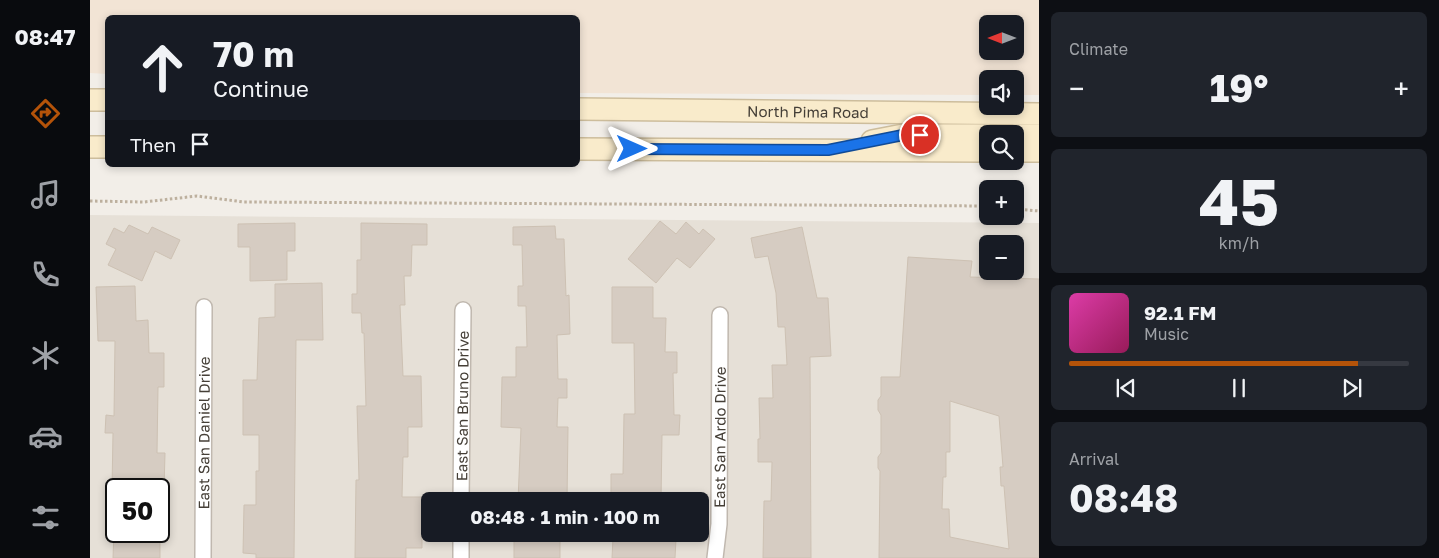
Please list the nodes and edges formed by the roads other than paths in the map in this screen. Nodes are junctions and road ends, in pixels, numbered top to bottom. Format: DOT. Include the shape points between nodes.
graph roads {
  1 [pos="90,100"];
  2 [pos="105,100"];
  3 [pos="580,109"];
  4 [pos="1039,114"];
  5 [pos="979,135"];
  6 [pos="1024,135"];
  7 [pos="1039,135"];
  8 [pos="90,147"];
  9 [pos="105,147"];
  10 [pos="580,149"];
  11 [pos="828,150"];
  12 [pos="979,151"];
  13 [pos="1024,151"];
  14 [pos="1039,151"];
  15 [pos="204,307"];
  16 [pos="462,310"];
  17 [pos="720,315"];
  18 [pos="461,492"];
  19 [pos="461,542"];
  20 [pos="204,558"];
  21 [pos="461,558"];
  22 [pos="715,558"];
  1 -- 2 [label="main road"];
  3 -- 4 [label="main road, North Pima Road"];
  5 -- 11 [label="main road" via="903,135"];
  6 -- 7 [label="main road"];
  8 -- 9 [label="main road"];
  10 -- 11 [label="main road"];
  11 -- 12 [label="main road"];
  13 -- 14 [label="main road"];
  15 -- 20 [label="street, East San Daniel Drive"];
  16 -- 18 [label="street, East San Bruno Drive"];
  17 -- 22 [label="street, East San Ardo Drive" via="719,524"];
  19 -- 21 [label="street"];
}
